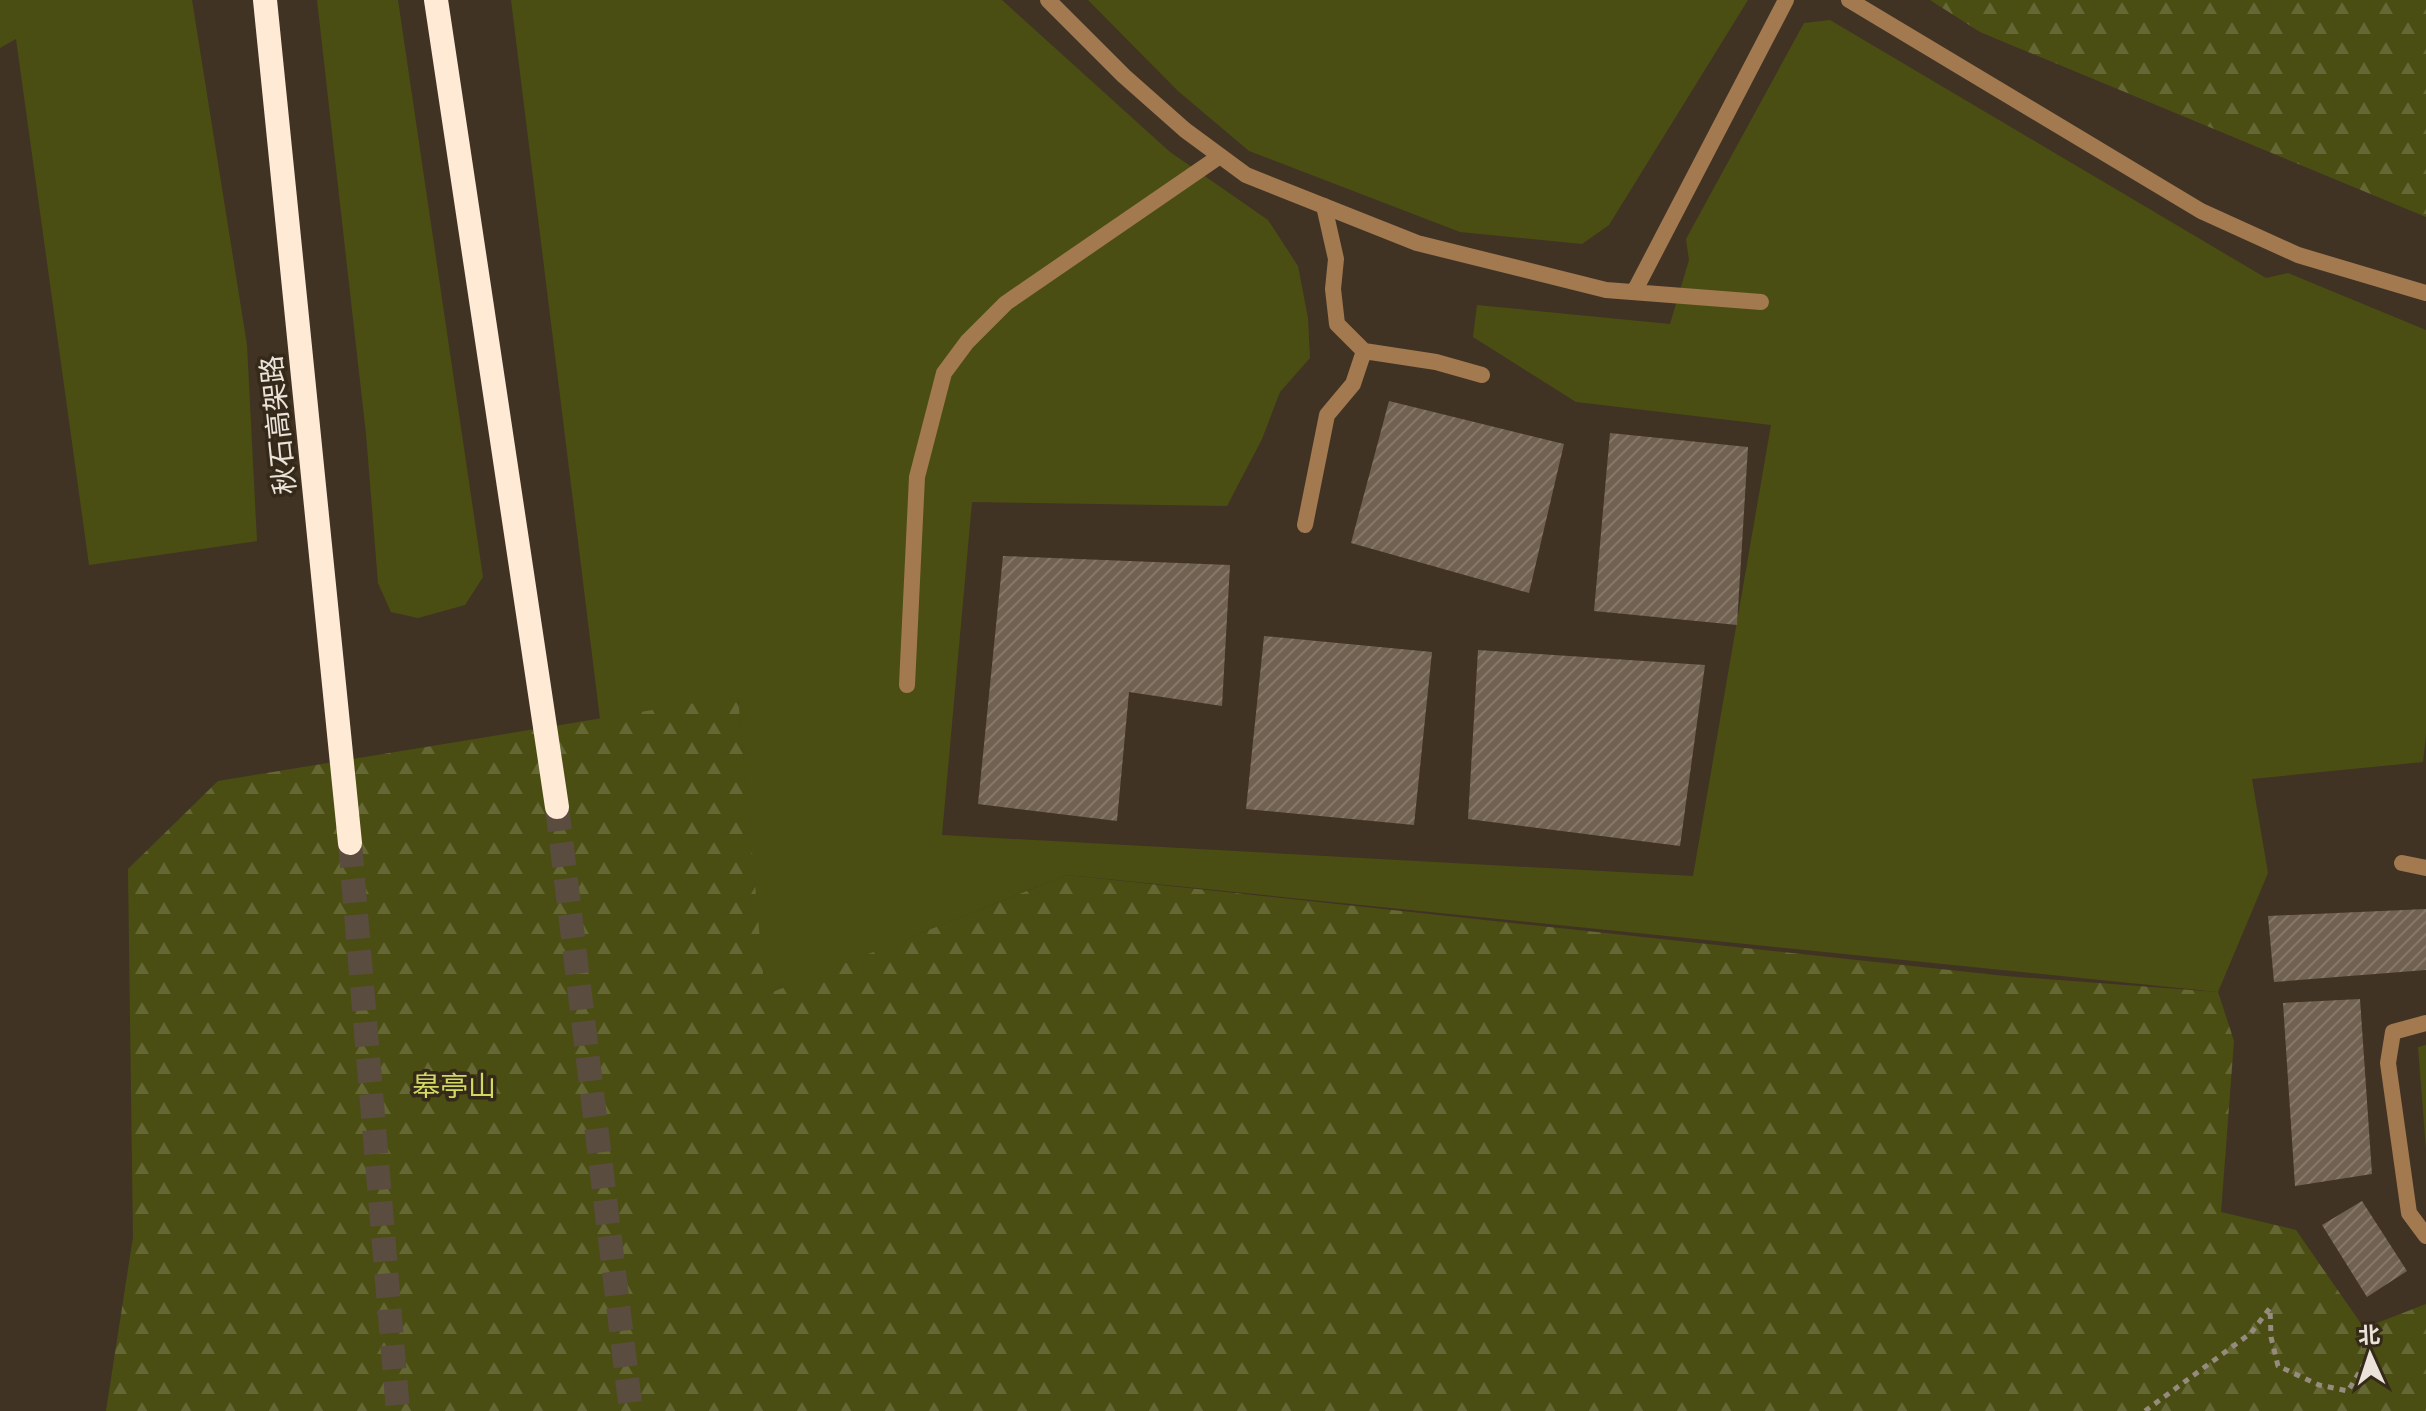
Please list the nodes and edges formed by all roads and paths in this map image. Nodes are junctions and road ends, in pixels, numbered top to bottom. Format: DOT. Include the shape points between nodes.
graph roads {
  1 [pos="265,0"];
  2 [pos="436,0"];
  3 [pos="1048,0"];
  4 [pos="1786,0"];
  5 [pos="1849,0"];
  6 [pos="1220,156"];
  7 [pos="1324,206"];
  8 [pos="1634,292"];
  9 [pos="2426,293"];
  10 [pos="1761,302"];
  11 [pos="1364,351"];
  12 [pos="1482,375"];
  13 [pos="1305,525"];
  14 [pos="907,685"];
  15 [pos="557,807"];
  16 [pos="350,843"];
  17 [pos="2402,863"];
  18 [pos="2426,868"];
  19 [pos="2426,1023"];
  20 [pos="2426,1236"];
  21 [pos="2366,1361"];
  22 [pos="2145,1411"];
  1 -- 16 [label="highway, 秋石高架路"];
  2 -- 15 [label="highway"];
  3 -- 6 [label="street" via="1124,76"];
  4 -- 8 [label="street"];
  5 -- 9 [label="street" via="2201,211 2298,255"];
  6 -- 7 [label="street" via="1246,175"];
  6 -- 14 [label="street" via="1006,303 944,373 917,477"];
  7 -- 8 [label="street" via="1417,243 1606,290"];
  7 -- 11 [label="street" via="1336,259 1337,324"];
  8 -- 10 [label="street"];
  11 -- 12 [label="street"];
  11 -- 13 [label="street" via="1353,384 1327,415"];
  17 -- 18 [label="street"];
  19 -- 20 [label="street" via="2393,1032 2388,1063 2409,1213"];
  21 -- 22 [label="path" via="2348,1391 2319,1385 2278,1366 2270,1308 2251,1333"];
}
